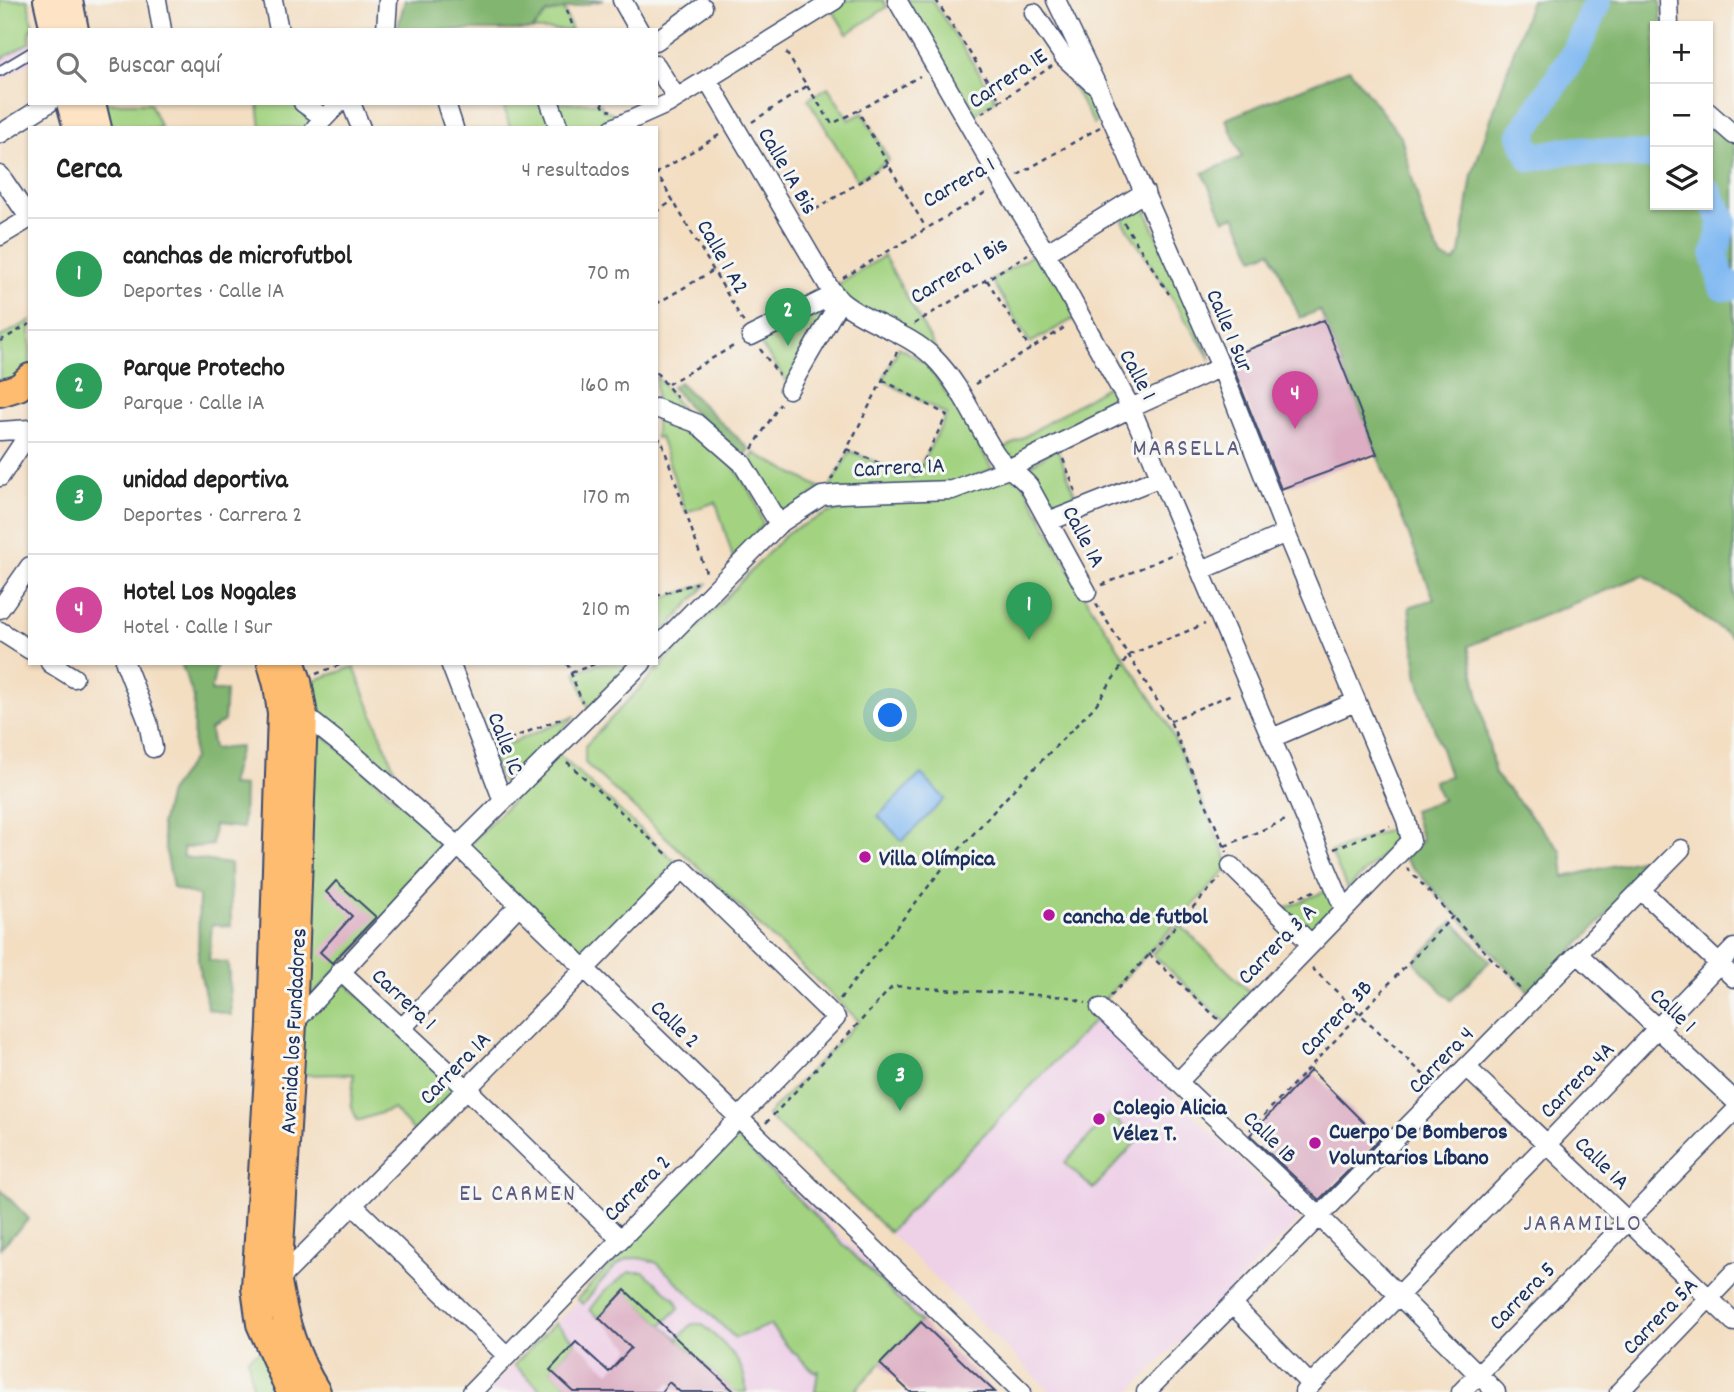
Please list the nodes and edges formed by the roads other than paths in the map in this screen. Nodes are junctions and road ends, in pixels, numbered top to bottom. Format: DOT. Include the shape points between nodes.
graph roads {
  1 [pos="46,0"];
  2 [pos="70,0"];
  3 [pos="157,0"];
  4 [pos="273,0"];
  5 [pos="388,0"];
  6 [pos="622,0"];
  7 [pos="835,0"];
  8 [pos="897,0"];
  9 [pos="1056,0"];
  10 [pos="1668,0"];
  11 [pos="703,7"];
  12 [pos="1034,13"];
  13 [pos="1670,21"];
  14 [pos="53,28"];
  15 [pos="76,28"];
  16 [pos="162,28"];
  17 [pos="279,28"];
  18 [pos="386,28"];
  19 [pos="638,28"];
  20 [pos="658,39"];
  21 [pos="28,54"];
  22 [pos="658,68"];
  23 [pos="0,71"];
  24 [pos="706,79"];
  25 [pos="1100,90"];
  26 [pos="676,97"];
  27 [pos="46,105"];
  28 [pos="70,105"];
  29 [pos="93,105"];
  30 [pos="305,105"];
  31 [pos="337,105"];
  32 [pos="352,105"];
  33 [pos="447,105"];
  34 [pos="551,105"];
  35 [pos="1713,119"];
  36 [pos="319,123"];
  37 [pos="75,126"];
  38 [pos="99,126"];
  39 [pos="360,126"];
  40 [pos="453,126"];
  41 [pos="558,126"];
  42 [pos="618,126"];
  43 [pos="0,134"];
  44 [pos="1734,135"];
  45 [pos="0,175"];
  46 [pos="1145,192"];
  47 [pos="28,216"];
  48 [pos="28,220"];
  49 [pos="0,236"];
  50 [pos="1043,249"];
  51 [pos="835,294"];
  52 [pos="751,336"];
  53 [pos="1221,367"];
  54 [pos="28,379"];
  55 [pos="789,389"];
  56 [pos="0,393"];
  57 [pos="1130,408"];
  58 [pos="658,409"];
  59 [pos="0,431"];
  60 [pos="28,431"];
  61 [pos="28,434"];
  62 [pos="1008,469"];
  63 [pos="0,477"];
  64 [pos="1161,477"];
  65 [pos="1050,521"];
  66 [pos="779,524"];
  67 [pos="1286,533"];
  68 [pos="28,569"];
  69 [pos="1200,571"];
  70 [pos="1087,592"];
  71 [pos="0,609"];
  72 [pos="0,631"];
  73 [pos="658,647"];
  74 [pos="28,649"];
  75 [pos="53,665"];
  76 [pos="126,665"];
  77 [pos="272,665"];
  78 [pos="451,665"];
  79 [pos="640,665"];
  80 [pos="295,672"];
  81 [pos="74,678"];
  82 [pos="1355,702"];
  83 [pos="292,714"];
  84 [pos="1272,738"];
  85 [pos="153,748"];
  86 [pos="503,801"];
  87 [pos="1411,841"];
  88 [pos="458,846"];
  89 [pos="1681,849"];
  90 [pos="1231,866"];
  91 [pos="1642,891"];
  92 [pos="519,905"];
  93 [pos="1344,909"];
  94 [pos="1734,948"];
  95 [pos="1304,949"];
  96 [pos="1578,954"];
  97 [pos="1719,964"];
  98 [pos="584,969"];
  99 [pos="340,971"];
  100 [pos="1734,978"];
  101 [pos="1100,1009"];
  102 [pos="833,1015"];
  103 [pos="293,1024"];
  104 [pos="402,1028"];
  105 [pos="1659,1028"];
  106 [pos="1466,1067"];
  107 [pos="1178,1082"];
  108 [pos="467,1089"];
  109 [pos="1734,1100"];
  110 [pos="1734,1112"];
  111 [pos="739,1119"];
  112 [pos="1548,1143"];
  113 [pos="353,1205"];
  114 [pos="1320,1217"];
  115 [pos="1628,1221"];
  116 [pos="620,1239"];
  117 [pos="1734,1272"];
  118 [pos="267,1285"];
  119 [pos="1399,1297"];
  120 [pos="1709,1298"];
  121 [pos="1233,1305"];
  122 [pos="1734,1322"];
  123 [pos="507,1356"];
  124 [pos="1478,1374"];
  125 [pos="1308,1388"];
  126 [pos="290,1392"];
  127 [pos="317,1392"];
  128 [pos="472,1392"];
  129 [pos="1022,1392"];
  130 [pos="1146,1392"];
  131 [pos="1461,1392"];
  132 [pos="1496,1392"];
  133 [pos="1619,1392"];
  1 -- 14 [label="street"];
  2 -- 15 [label="street"];
  3 -- 16 [label="street"];
  4 -- 17 [label="street"];
  5 -- 18 [label="street"];
  6 -- 19 [label="street"];
  7 -- 24 [label="street"];
  8 -- 50 [label="street, Calle 1"];
  9 -- 25 [label="street, Calle 1 Sur"];
  10 -- 13 [label="street"];
  11 -- 20 [label="street"];
  12 -- 25 [label="street" via="1064,57"];
  21 -- 23 [label="lane"];
  22 -- 26 [label="street"];
  24 -- 26 [label="street"];
  24 -- 51 [label="street, Calle 1A Bis"];
  25 -- 46 [label="street, Calle 1 Sur"];
  26 -- 42 [label="street"];
  27 -- 43 [label="street"];
  28 -- 37 [label="street"];
  29 -- 38 [label="street"];
  30 -- 36 [label="street"];
  31 -- 36 [label="street"];
  32 -- 39 [label="street"];
  33 -- 40 [label="street"];
  34 -- 41 [label="street"];
  35 -- 44 [label="street"];
  45 -- 47 [label="street"];
  46 -- 50 [label="street, Carrera 1 Bis"];
  46 -- 53 [label="street, Calle 1 Sur"];
  48 -- 49 [label="street"];
  50 -- 57 [label="street, Calle 1"];
  51 -- 52 [label="street"];
  51 -- 55 [label="street"];
  51 -- 62 [label="street, Calle 1A" via="937,360"];
  53 -- 57 [label="street, Carrera 1A"];
  53 -- 67 [label="street, Calle 1 Sur"];
  54 -- 56 [label="main road"];
  57 -- 62 [label="street, Carrera 1A"];
  57 -- 64 [label="street, Calle 1"];
  58 -- 66 [label="street" via="696,423 742,463"];
  59 -- 60 [label="street"];
  61 -- 63 [label="street"];
  62 -- 65 [label="street, Calle 1A" via="1029,486"];
  62 -- 66 [label="street, Carrera 1A" via="953,490 822,496"];
  64 -- 65 [label="street"];
  64 -- 69 [label="street, Calle 1"];
  65 -- 70 [label="street, Calle 1A"];
  66 -- 73 [label="street, Carrera 1A"];
  67 -- 69 [label="street"];
  67 -- 82 [label="street, Calle 1 Sur"];
  68 -- 71 [label="street"];
  69 -- 84 [label="street, Calle 1"];
  72 -- 74 [label="street"];
  75 -- 81 [label="street"];
  76 -- 85 [label="street"];
  77 -- 83 [label="main road, Avenida los Fundadores"];
  78 -- 86 [label="street, Calle 1C"];
  79 -- 86 [label="street"];
  80 -- 83 [label="main road, Avenida los Fundadores"];
  82 -- 84 [label="street"];
  82 -- 87 [label="street, Calle 1 Sur"];
  83 -- 88 [label="street, Calle 2" via="353,754"];
  83 -- 103 [label="main road, Avenida los Fundadores"];
  83 -- 118 [label="main road, Avenida los Fundadores" via="271,1025"];
  84 -- 93 [label="street, Calle 1"];
  86 -- 88 [label="street"];
  87 -- 93 [label="street, Carrera 3 A"];
  88 -- 92 [label="street, Calle 2"];
  88 -- 99 [label="street, Carrera 1"];
  89 -- 91 [label="street, Carrera 4"];
  90 -- 95 [label="street" via="1274,907"];
  91 -- 96 [label="street, Carrera 4"];
  91 -- 97 [label="street"];
  92 -- 98 [label="street, Calle 2"];
  92 -- 104 [label="street"];
  93 -- 95 [label="street, Carrera 3 A"];
  94 -- 97 [label="street, Carrera 4A"];
  95 -- 107 [label="street, Carrera 3 A"];
  96 -- 105 [label="street, Calle 1"];
  96 -- 106 [label="street, Carrera 4"];
  97 -- 100 [label="street"];
  97 -- 105 [label="street, Carrera 4A"];
  98 -- 102 [label="street, Carrera 1A" via="683,869"];
  98 -- 108 [label="street, Carrera 1A"];
  98 -- 111 [label="street, Calle 2"];
  99 -- 103 [label="street, Carrera 1"];
  99 -- 104 [label="street, Carrera 1"];
  101 -- 107 [label="street, Calle 1B"];
  102 -- 111 [label="street, Carrera 2"];
  103 -- 118 [label="main road, Avenida los Fundadores"];
  104 -- 108 [label="street, Carrera 1"];
  105 -- 109 [label="street, Calle 1"];
  105 -- 112 [label="street, Carrera 4A"];
  106 -- 112 [label="street, Calle 1A"];
  106 -- 114 [label="street, Carrera 4"];
  107 -- 114 [label="street, Calle 1B"];
  108 -- 113 [label="street, Carrera 1A"];
  108 -- 116 [label="street, Carrera 1"];
  110 -- 115 [label="street, Carrera 5"];
  111 -- 116 [label="street, Carrera 2"];
  111 -- 129 [label="street, Calle 2"];
  112 -- 115 [label="street, Calle 1A"];
  112 -- 119 [label="street, Carrera 4A"];
  113 -- 118 [label="street, Carrera 1A"];
  113 -- 123 [label="street"];
  114 -- 119 [label="street, Calle 1B"];
  114 -- 121 [label="street, Carrera 4"];
  115 -- 120 [label="street, Calle 1A"];
  115 -- 124 [label="street, Carrera 5"];
  116 -- 123 [label="street, Carrera 2"];
  117 -- 120 [label="street, Carrera 5A"];
  118 -- 126 [label="main road, Avenida los Fundadores" via="260,1324"];
  118 -- 127 [label="main road, Avenida los Fundadores"];
  119 -- 124 [label="street, Calle 1B"];
  119 -- 125 [label="street, Carrera 4A"];
  120 -- 122 [label="street, Calle 1A"];
  120 -- 133 [label="street, Carrera 5A"];
  121 -- 125 [label="street"];
  121 -- 130 [label="street, Carrera 4"];
  123 -- 128 [label="street, Carrera 2"];
  124 -- 131 [label="street, Carrera 5"];
  124 -- 132 [label="street, Calle 1B"];
}
